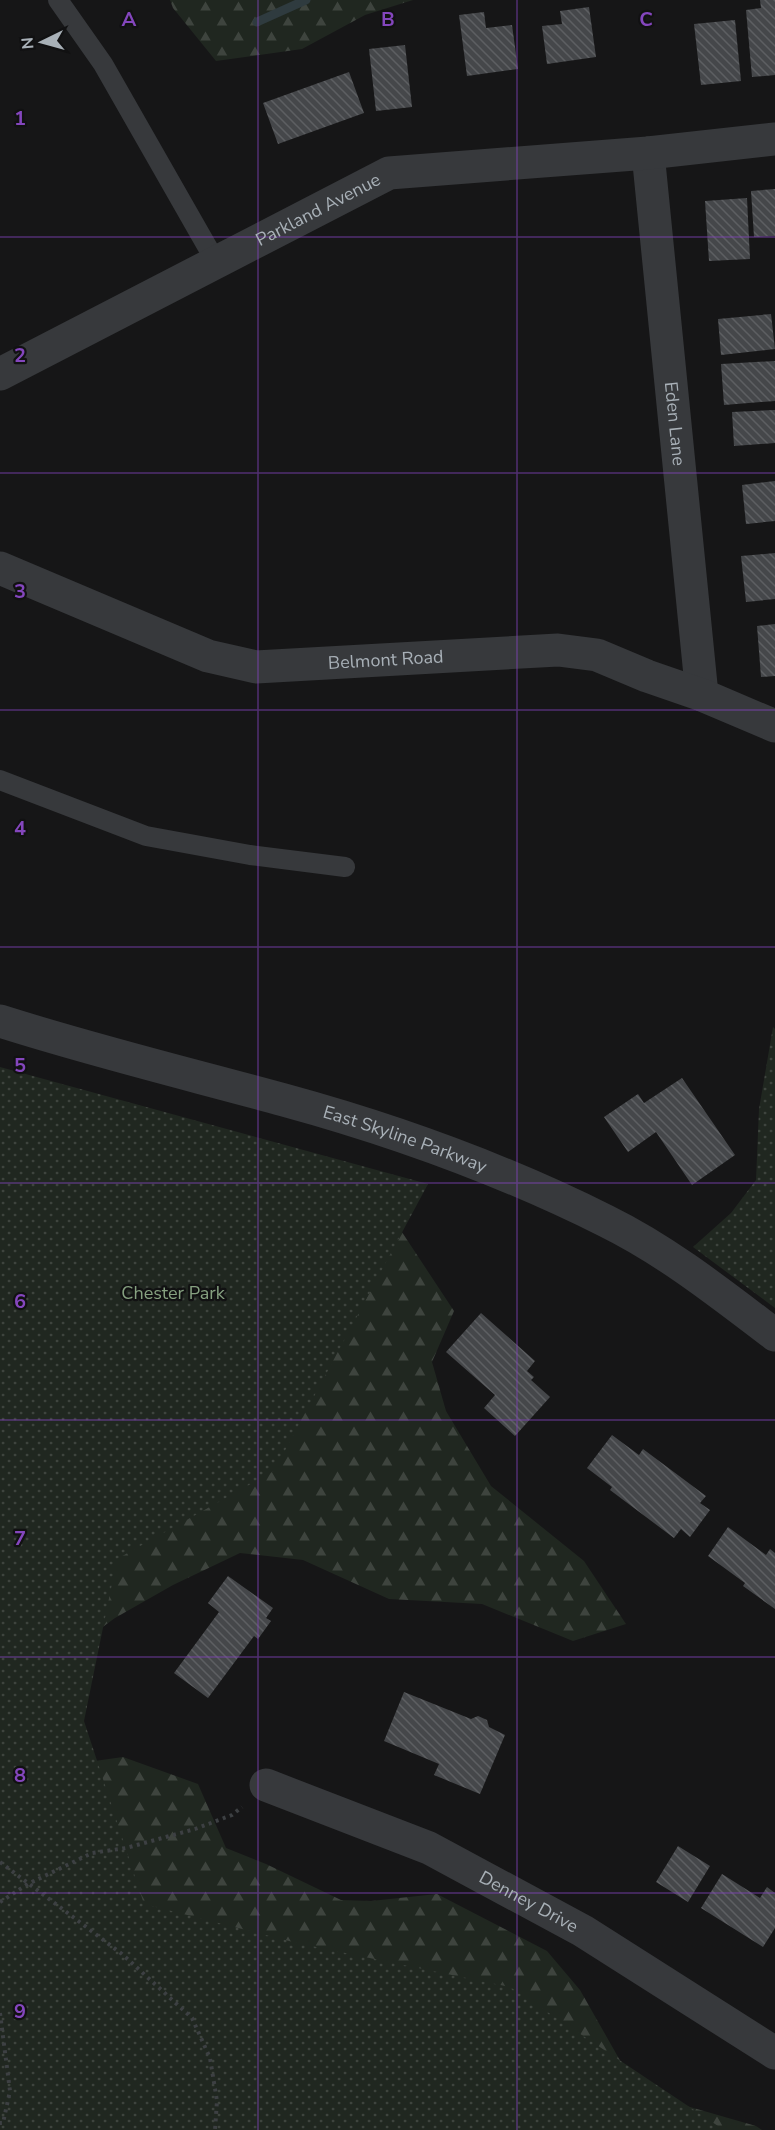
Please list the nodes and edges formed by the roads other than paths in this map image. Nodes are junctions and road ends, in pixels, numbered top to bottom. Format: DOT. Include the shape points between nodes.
graph roads {
  1 [pos="58,0"];
  2 [pos="775,139"];
  3 [pos="648,153"];
  4 [pos="216,262"];
  5 [pos="0,374"];
  6 [pos="0,568"];
  7 [pos="702,695"];
  8 [pos="775,726"];
  9 [pos="0,780"];
  10 [pos="345,867"];
  11 [pos="0,1021"];
  12 [pos="775,1335"];
  13 [pos="266,1785"];
  14 [pos="775,2053"];
  1 -- 4 [label="lane" via="104,64"];
  2 -- 3 [label="street, Parkland Avenue"];
  3 -- 4 [label="street, Parkland Avenue" via="389,173"];
  3 -- 7 [label="street, Eden Lane"];
  4 -- 5 [label="street, Parkland Avenue"];
  6 -- 7 [label="street, Belmont Road" via="208,656 256,667 558,650 597,655"];
  7 -- 8 [label="street, Belmont Road"];
  9 -- 10 [label="lane" via="146,836"];
  11 -- 12 [label="street, East Skyline Parkway" via="306,1107 400,1136 514,1179 642,1241"];
  13 -- 14 [label="street, Denney Drive" via="440,1853 583,1931"];
}
